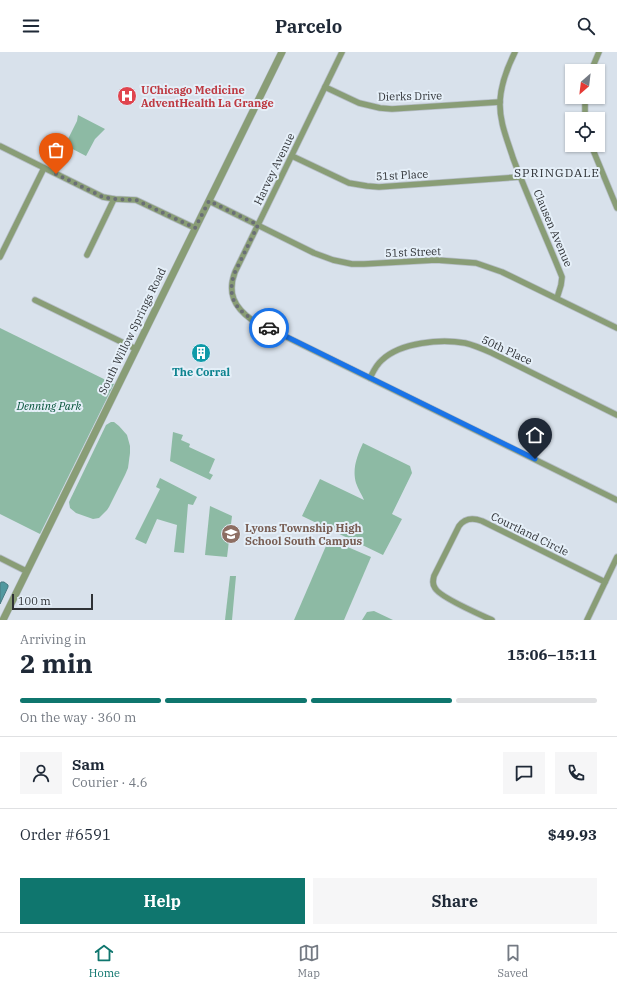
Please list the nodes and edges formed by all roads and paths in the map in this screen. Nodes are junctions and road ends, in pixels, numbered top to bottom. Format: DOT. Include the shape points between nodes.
graph roads {
  1 [pos="282,52"];
  2 [pos="342,52"];
  3 [pos="515,52"];
  4 [pos="599,52"];
  5 [pos="594,64"];
  6 [pos="325,87"];
  7 [pos="500,102"];
  8 [pos="0,146"];
  9 [pos="594,152"];
  10 [pos="292,156"];
  11 [pos="44,168"];
  12 [pos="520,177"];
  13 [pos="114,199"];
  14 [pos="209,201"];
  15 [pos="617,208"];
  16 [pos="258,225"];
  17 [pos="195,228"];
  18 [pos="87,255"];
  19 [pos="0,258"];
  20 [pos="558,298"];
  21 [pos="35,300"];
  22 [pos="617,328"];
  23 [pos="136,349"];
  24 [pos="370,378"];
  25 [pos="617,415"];
  26 [pos="617,500"];
  27 [pos="617,557"];
  28 [pos="0,558"];
  29 [pos="26,572"];
  30 [pos="605,582"];
  31 [pos="3,620"];
  32 [pos="492,620"];
  33 [pos="587,620"];
  1 -- 14 [label="street, South Willow Springs Road"];
  2 -- 6 [label="street, Harvey Avenue"];
  3 -- 7 [label="street, Clausen Avenue" via="502,83"];
  4 -- 5 [label="street"];
  6 -- 7 [label="street, Dierks Drive" via="359,103 380,108"];
  6 -- 10 [label="street, Harvey Avenue"];
  7 -- 12 [label="street, Clausen Avenue" via="500,117"];
  8 -- 11 [label="street"];
  9 -- 15 [label="street"];
  10 -- 12 [label="street, 51st Place" via="349,183 367,186"];
  10 -- 16 [label="street, Harvey Avenue"];
  11 -- 13 [label="street" via="103,197"];
  11 -- 19 [label="street"];
  12 -- 20 [label="street, Clausen Avenue" via="562,277"];
  13 -- 17 [label="street" via="136,200"];
  13 -- 18 [label="street"];
  14 -- 16 [label="street, 51st Street"];
  14 -- 17 [label="street, South Willow Springs Road"];
  16 -- 20 [label="street, 51st Street" via="325,258 342,263 436,260 476,263"];
  16 -- 24 [label="street, Harvey Avenue" via="232,279 233,297 239,310 252,320"];
  17 -- 23 [label="street, South Willow Springs Road"];
  20 -- 22 [label="street, 51st Street"];
  21 -- 23 [label="street"];
  23 -- 29 [label="street, South Willow Springs Road"];
  24 -- 25 [label="street, 50th Place" via="388,355 409,346 425,342 465,344 492,353"];
  24 -- 26 [label="street"];
  27 -- 30 [label="street"];
  28 -- 29 [label="street"];
  29 -- 31 [label="street, South Willow Springs Road"];
  30 -- 32 [label="street, Courtland Circle" via="482,521 466,520 459,526 434,576 433,585 442,595"];
  30 -- 33 [label="street"];
}
